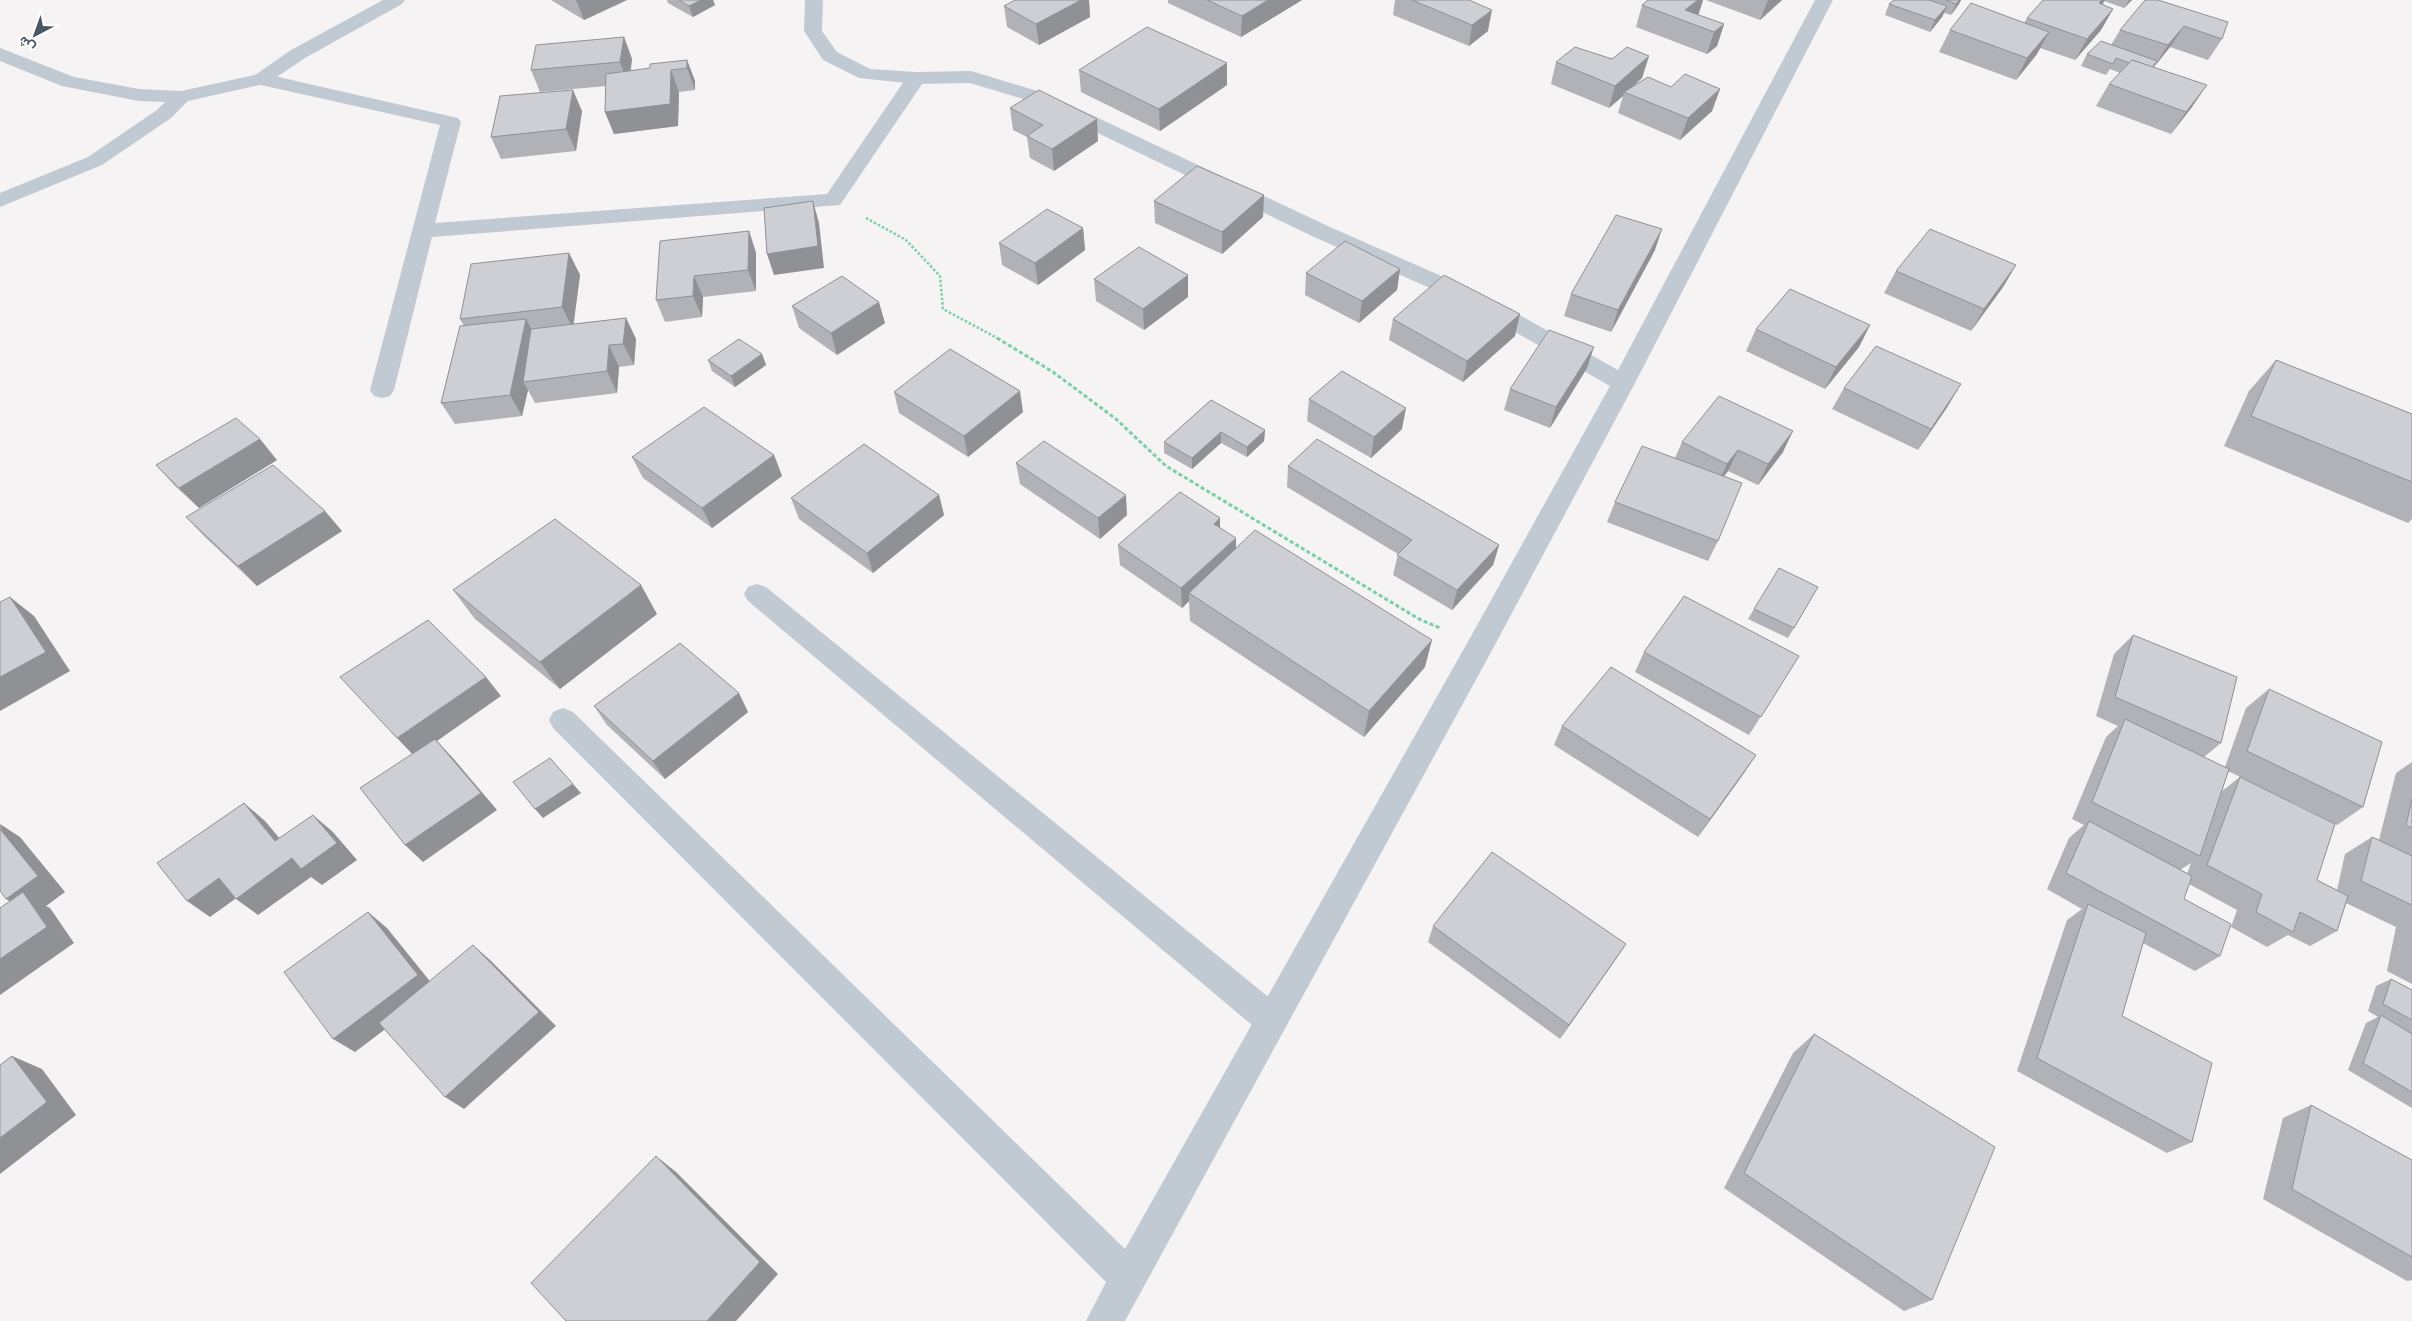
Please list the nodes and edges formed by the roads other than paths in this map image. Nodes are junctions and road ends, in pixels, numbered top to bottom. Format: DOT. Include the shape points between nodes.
graph roads {
  1 [pos="396,0"];
  2 [pos="814,0"];
  3 [pos="1824,0"];
  4 [pos="0,54"];
  5 [pos="916,78"];
  6 [pos="261,79"];
  7 [pos="181,97"];
  8 [pos="0,201"];
  9 [pos="423,231"];
  10 [pos="1623,383"];
  11 [pos="382,390"];
  12 [pos="757,594"];
  13 [pos="564,720"];
  14 [pos="1271,1020"];
  15 [pos="1128,1278"];
  16 [pos="1105,1321"];
  1 -- 6 [label="street" via="298,54"];
  2 -- 5 [label="street" via="813,31 830,56 866,74"];
  3 -- 10 [label="street"];
  4 -- 7 [label="street" via="69,82 139,95"];
  5 -- 9 [label="street" via="833,200"];
  5 -- 10 [label="street" via="971,78 1040,98 1322,232 1472,298"];
  6 -- 7 [label="street"];
  6 -- 9 [label="street" via="451,122"];
  7 -- 8 [label="street" via="164,114 95,161"];
  9 -- 11 [label="street"];
  10 -- 14 [label="street"];
  12 -- 14 [label="street"];
  13 -- 15 [label="street"];
  14 -- 15 [label="street"];
  15 -- 16 [label="street"];
}
